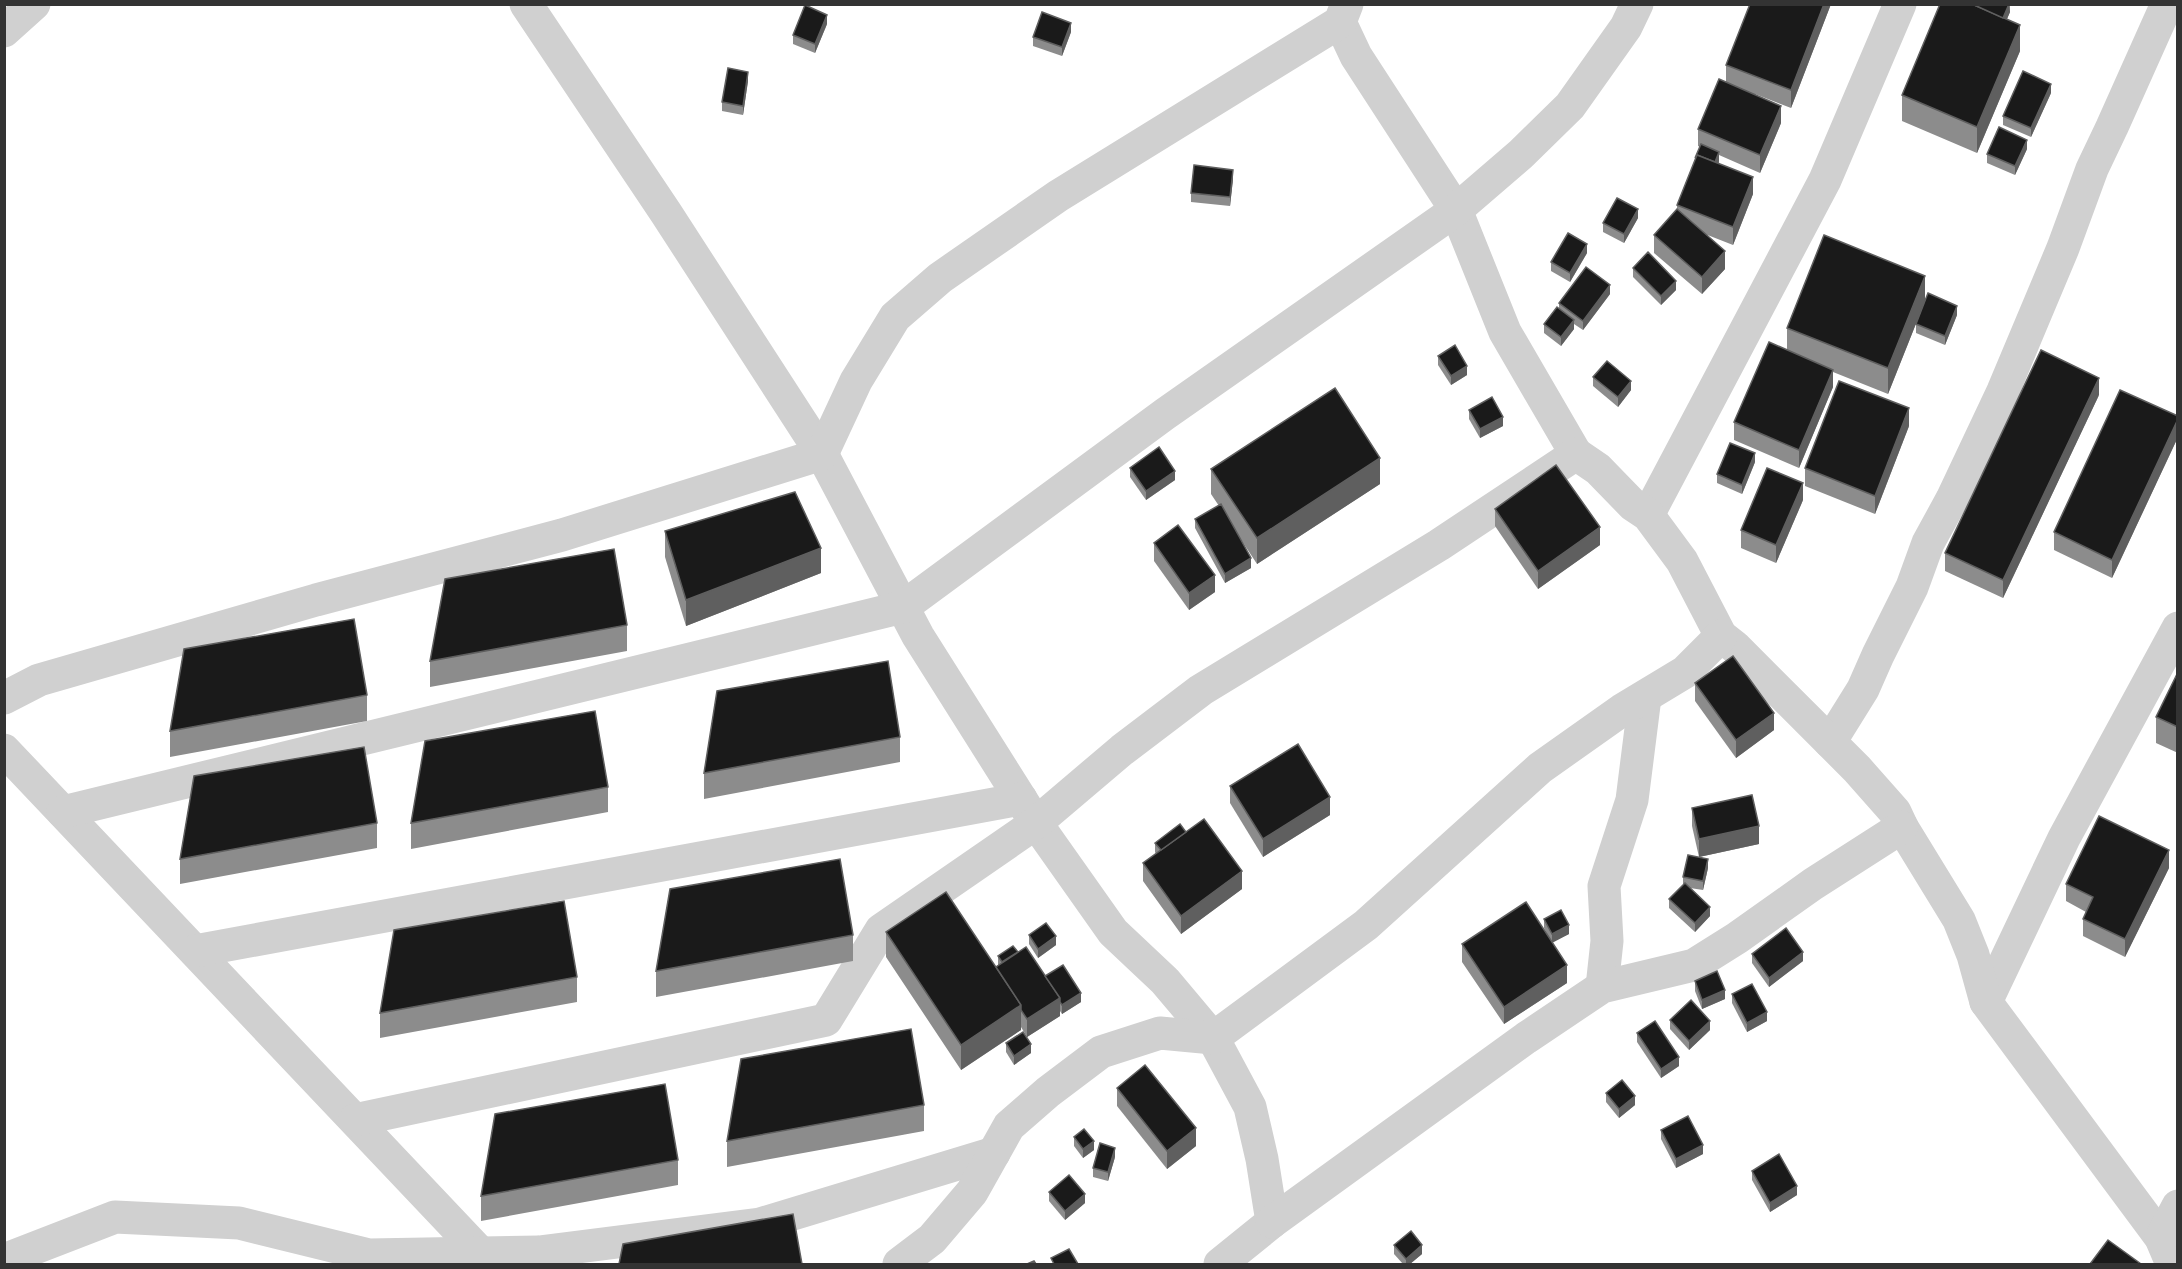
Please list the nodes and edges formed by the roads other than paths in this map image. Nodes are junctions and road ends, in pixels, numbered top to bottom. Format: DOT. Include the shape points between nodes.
graph roads {
  1 [pos="34,4"];
  2 [pos="526,4"];
  3 [pos="1637,4"];
  4 [pos="1900,4"];
  5 [pos="2167,4"];
  6 [pos="1343,13"];
  7 [pos="4,31"];
  8 [pos="1456,210"];
  9 [pos="822,454"];
  10 [pos="1576,454"];
  11 [pos="1648,515"];
  12 [pos="903,608"];
  13 [pos="2178,628"];
  14 [pos="1721,636"];
  15 [pos="1645,697"];
  16 [pos="4,698"];
  17 [pos="1830,742"];
  18 [pos="4,750"];
  19 [pos="1029,811"];
  20 [pos="63,812"];
  21 [pos="1902,827"];
  22 [pos="195,951"];
  23 [pos="1602,987"];
  24 [pos="1986,1002"];
  25 [pos="1213,1038"];
  26 [pos="355,1120"];
  27 [pos="994,1153"];
  28 [pos="2178,1206"];
  29 [pos="1272,1222"];
  30 [pos="2167,1251"];
  31 [pos="486,1259"];
  32 [pos="4,1260"];
  33 [pos="899,1264"];
  34 [pos="1220,1264"];
  1 -- 7 [label="street"];
  2 -- 9 [label="street"];
  3 -- 8 [label="street" via="1626,27 1570,106"];
  4 -- 11 [label="street" via="1825,180"];
  5 -- 17 [label="street" via="2092,169 2002,391 1863,689"];
  6 -- 8 [label="street" via="1356,56"];
  6 -- 9 [label="street" via="1058,196 940,278 895,317 856,381"];
  8 -- 10 [label="street" via="1505,332"];
  8 -- 12 [label="street" via="1165,414"];
  9 -- 12 [label="street"];
  9 -- 16 [label="street" via="562,535 316,600 39,680"];
  10 -- 11 [label="street"];
  10 -- 19 [label="street" via="1438,545 1201,690 1122,750"];
  11 -- 14 [label="street" via="1682,561"];
  12 -- 19 [label="street"];
  12 -- 20 [label="street"];
  13 -- 24 [label="street" via="2064,838"];
  14 -- 15 [label="street" via="1685,672"];
  14 -- 17 [label="street"];
  15 -- 23 [label="street" via="1632,800 1604,886 1607,941"];
  15 -- 25 [label="street" via="1540,768 1366,925"];
  17 -- 21 [label="street" via="1895,812"];
  18 -- 20 [label="street"];
  19 -- 22 [label="street"];
  19 -- 25 [label="street" via="1113,932 1165,981"];
  19 -- 26 [label="street" via="881,930 826,1020"];
  20 -- 22 [label="street"];
  21 -- 23 [label="street" via="1694,965"];
  21 -- 24 [label="street" via="1959,920"];
  22 -- 26 [label="street"];
  23 -- 29 [label="street"];
  24 -- 30 [label="street"];
  25 -- 27 [label="street" via="1160,1033 1101,1052 1009,1126"];
  25 -- 29 [label="street" via="1250,1107"];
  26 -- 31 [label="street"];
  27 -- 31 [label="street" via="759,1224"];
  27 -- 33 [label="street" via="972,1192 932,1239"];
  28 -- 30 [label="street"];
  29 -- 34 [label="street"];
  31 -- 32 [label="street" via="369,1255 239,1223 115,1217"];
}
